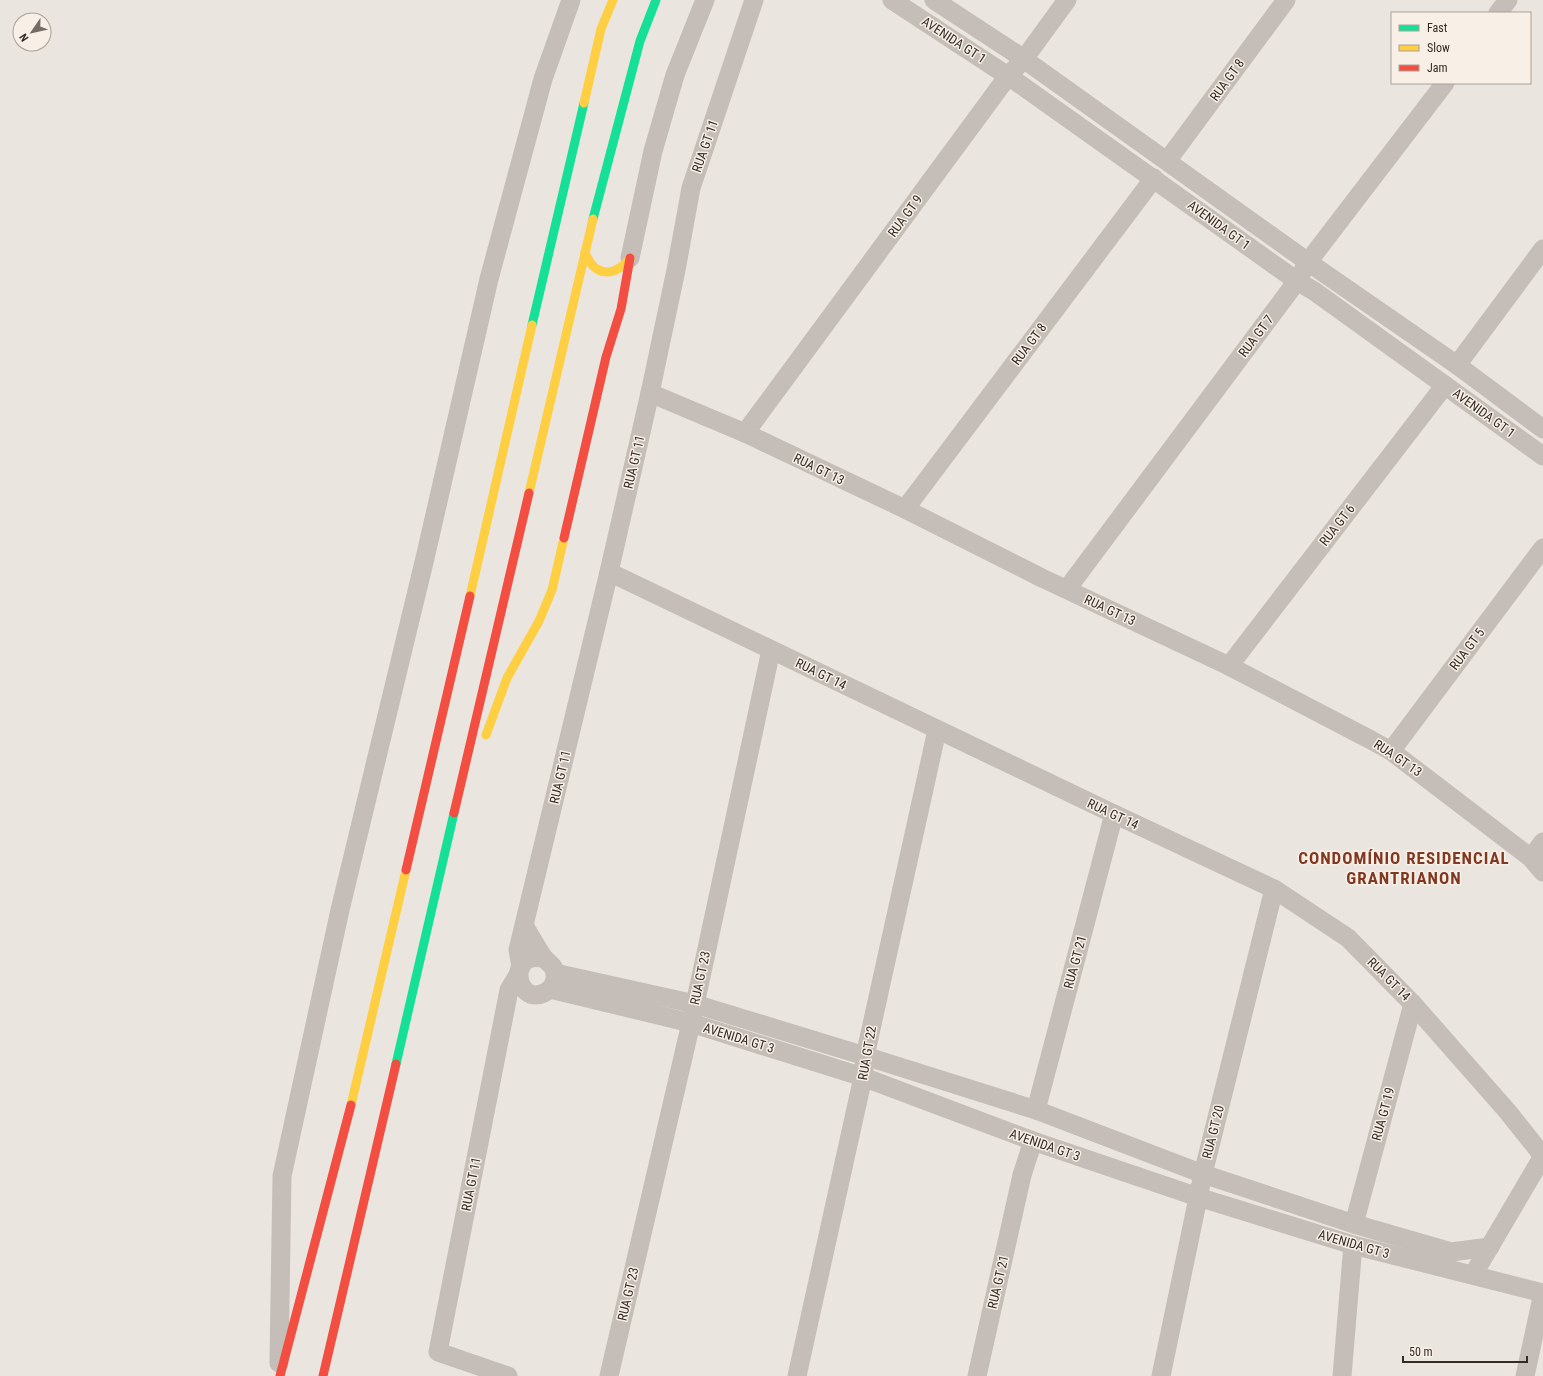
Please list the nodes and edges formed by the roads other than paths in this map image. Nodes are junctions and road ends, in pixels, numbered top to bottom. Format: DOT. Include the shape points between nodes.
graph roads {
  1 [pos="571,0"];
  2 [pos="613,0"];
  3 [pos="656,0"];
  4 [pos="705,0"];
  5 [pos="754,0"];
  6 [pos="892,0"];
  7 [pos="934,0"];
  8 [pos="1067,0"];
  9 [pos="1286,0"];
  10 [pos="1508,0"];
  11 [pos="1499,12"];
  12 [pos="1024,59"];
  13 [pos="1008,76"];
  14 [pos="1444,84"];
  15 [pos="1167,161"];
  16 [pos="1154,178"];
  17 [pos="1543,249"];
  18 [pos="585,252"];
  19 [pos="630,258"];
  20 [pos="1308,262"];
  21 [pos="1297,281"];
  22 [pos="1457,365"];
  23 [pos="1445,385"];
  24 [pos="650,393"];
  25 [pos="1543,429"];
  26 [pos="745,433"];
  27 [pos="1543,456"];
  28 [pos="905,510"];
  29 [pos="1543,548"];
  30 [pos="609,572"];
  31 [pos="1067,589"];
  32 [pos="771,650"];
  33 [pos="1229,666"];
  34 [pos="937,730"];
  35 [pos="1391,751"];
  36 [pos="465,770"];
  37 [pos="1114,814"];
  38 [pos="1543,842"];
  39 [pos="1537,865"];
  40 [pos="1274,889"];
  41 [pos="525,927"];
  42 [pos="520,971"];
  43 [pos="550,974"];
  44 [pos="532,994"];
  45 [pos="695,1004"];
  46 [pos="1413,1004"];
  47 [pos="504,1016"];
  48 [pos="691,1024"];
  49 [pos="864,1056"];
  50 [pos="863,1077"];
  51 [pos="1036,1110"];
  52 [pos="1033,1141"];
  53 [pos="1543,1156"];
  54 [pos="1203,1174"];
  55 [pos="1198,1197"];
  56 [pos="1354,1224"];
  57 [pos="1353,1245"];
  58 [pos="1490,1247"];
  59 [pos="1473,1275"];
  60 [pos="1543,1293"];
  61 [pos="280,1376"];
  62 [pos="324,1376"];
  63 [pos="508,1376"];
  64 [pos="609,1376"];
  65 [pos="797,1376"];
  66 [pos="977,1376"];
  67 [pos="1161,1376"];
  68 [pos="1342,1376"];
  69 [pos="1525,1376"];
  1 -- 61 [label="street" via="543,79 489,279 340,910 282,1176"];
  2 -- 61 [label="highway" via="600,36 352,1103"];
  3 -- 18 [label="highway" via="640,41"];
  4 -- 19 [label="street" via="673,82 654,151"];
  5 -- 24 [label="street, RUA GT 11" via="691,188"];
  6 -- 13 [label="street, AVENIDA GT 1"];
  7 -- 12 [label="street, AVENIDA GT 1"];
  8 -- 12 [label="street, RUA GT 9"];
  9 -- 15 [label="street, RUA GT 8"];
  10 -- 11 [label="street"];
  12 -- 13 [label="street, RUA GT 9"];
  12 -- 15 [label="street, AVENIDA GT 1"];
  13 -- 16 [label="street, AVENIDA GT 1"];
  13 -- 26 [label="street, RUA GT 9"];
  14 -- 20 [label="street, RUA GT 7"];
  15 -- 20 [label="street, AVENIDA GT 1"];
  16 -- 21 [label="street, AVENIDA GT 1"];
  16 -- 28 [label="street, RUA GT 8"];
  17 -- 22 [label="street"];
  18 -- 19 [label="highway" via="586,258 595,268 608,272 621,269"];
  18 -- 36 [label="highway"];
  19 -- 36 [label="highway" via="621,309 606,357 552,590 539,621 507,678 480,747"];
  20 -- 21 [label="street, RUA GT 7"];
  20 -- 22 [label="street, AVENIDA GT 1"];
  21 -- 23 [label="street, AVENIDA GT 1"];
  21 -- 31 [label="street, RUA GT 7"];
  22 -- 25 [label="street, AVENIDA GT 1"];
  23 -- 27 [label="street, AVENIDA GT 1"];
  23 -- 33 [label="street, RUA GT 6"];
  24 -- 26 [label="street, RUA GT 13"];
  24 -- 30 [label="street, RUA GT 11"];
  26 -- 28 [label="street, RUA GT 13"];
  28 -- 31 [label="street, RUA GT 13"];
  29 -- 35 [label="street, RUA GT 5"];
  30 -- 32 [label="street, RUA GT 14"];
  30 -- 41 [label="street, RUA GT 11"];
  31 -- 33 [label="street, RUA GT 13"];
  32 -- 34 [label="street, RUA GT 14"];
  32 -- 45 [label="street, RUA GT 23"];
  33 -- 35 [label="street, RUA GT 13"];
  34 -- 37 [label="street, RUA GT 14"];
  34 -- 49 [label="street, RUA GT 22"];
  35 -- 39 [label="street, RUA GT 13"];
  36 -- 62 [label="highway"];
  37 -- 40 [label="street, RUA GT 14"];
  37 -- 51 [label="street, RUA GT 21"];
  38 -- 39 [label="street"];
  40 -- 46 [label="street, RUA GT 14" via="1348,938"];
  40 -- 54 [label="street, RUA GT 20"];
  41 -- 42 [label="street, RUA GT 11" via="518,950"];
  41 -- 43 [label="street"];
  42 -- 43 [label="street" via="525,961 538,958"];
  42 -- 44 [label="street" via="520,983"];
  42 -- 47 [label="street, RUA GT 11" via="510,990"];
  43 -- 44 [label="street" via="539,994"];
  43 -- 45 [label="street, AVENIDA GT 3"];
  43 -- 48 [label="street, AVENIDA GT 3"];
  44 -- 47 [label="street"];
  45 -- 48 [label="street, RUA GT 23"];
  45 -- 49 [label="street, AVENIDA GT 3"];
  46 -- 53 [label="street, RUA GT 14"];
  46 -- 56 [label="street, RUA GT 19"];
  47 -- 63 [label="street, RUA GT 11" via="438,1352"];
  48 -- 50 [label="street, AVENIDA GT 3"];
  48 -- 64 [label="street, RUA GT 23"];
  49 -- 50 [label="street, RUA GT 22"];
  49 -- 51 [label="street, AVENIDA GT 3"];
  50 -- 52 [label="street, AVENIDA GT 3"];
  50 -- 65 [label="street, RUA GT 22"];
  51 -- 54 [label="street, AVENIDA GT 3"];
  52 -- 55 [label="street, AVENIDA GT 3"];
  52 -- 66 [label="street, RUA GT 21" via="1022,1175"];
  53 -- 58 [label="street"];
  54 -- 55 [label="street, RUA GT 20"];
  54 -- 56 [label="street, AVENIDA GT 3"];
  55 -- 57 [label="street, AVENIDA GT 3"];
  55 -- 67 [label="street, RUA GT 20"];
  56 -- 58 [label="street, AVENIDA GT 3" via="1452,1252"];
  57 -- 59 [label="street, AVENIDA GT 3"];
  57 -- 68 [label="street"];
  58 -- 59 [label="street"];
  59 -- 60 [label="street, AVENIDA GT 3"];
  60 -- 69 [label="street"];
}
